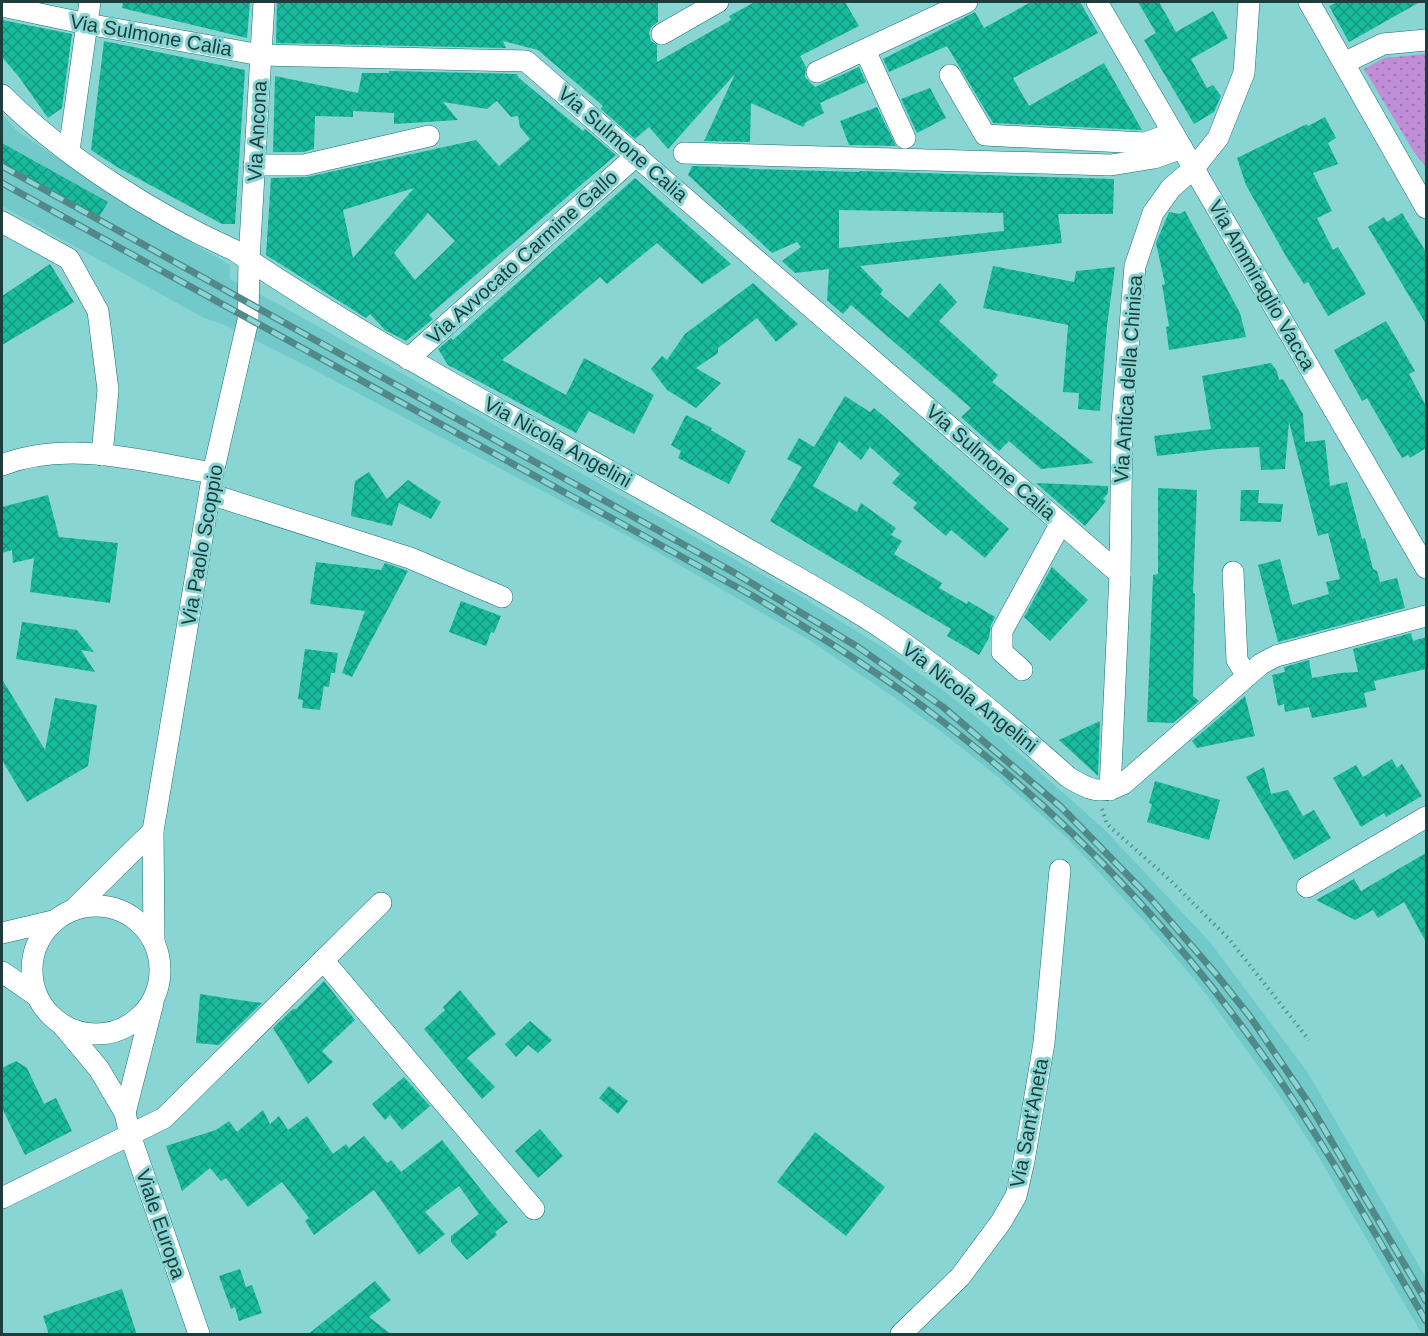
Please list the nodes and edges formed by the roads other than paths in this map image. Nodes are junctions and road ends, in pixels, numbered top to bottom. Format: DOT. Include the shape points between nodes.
graph roads {
  1 [pos="90,2"];
  2 [pos="264,2"];
  3 [pos="718,2"];
  4 [pos="967,2"];
  5 [pos="1097,2"];
  6 [pos="1249,2"];
  7 [pos="1309,2"];
  8 [pos="2,6"];
  9 [pos="87,24"];
  10 [pos="662,34"];
  11 [pos="1426,40"];
  12 [pos="865,50"];
  13 [pos="261,55"];
  14 [pos="1344,63"];
  15 [pos="817,72"];
  16 [pos="950,75"];
  17 [pos="2,95"];
  18 [pos="429,136"];
  19 [pos="905,138"];
  20 [pos="1178,140"];
  21 [pos="69,151"];
  22 [pos="684,153"];
  23 [pos="637,155"];
  24 [pos="254,165"];
  25 [pos="1194,168"];
  26 [pos="1426,208"];
  27 [pos="2,222"];
  28 [pos="249,260"];
  29 [pos="408,359"];
  30 [pos="102,454"];
  31 [pos="2,465"];
  32 [pos="213,473"];
  33 [pos="210,494"];
  34 [pos="1061,523"];
  35 [pos="1426,567"];
  36 [pos="1233,572"];
  37 [pos="1119,574"];
  38 [pos="502,597"];
  39 [pos="1426,616"];
  40 [pos="1022,670"];
  41 [pos="1247,676"];
  42 [pos="1103,790"];
  43 [pos="1426,817"];
  44 [pos="153,831"];
  45 [pos="1060,870"];
  46 [pos="1307,887"];
  47 [pos="381,903"];
  48 [pos="74,909"];
  49 [pos="53,921"];
  50 [pos="2,933"];
  51 [pos="154,941"];
  52 [pos="323,960"];
  53 [pos="2,972"];
  54 [pos="37,996"];
  55 [pos="154,1000"];
  56 [pos="63,1025"];
  57 [pos="125,1113"];
  58 [pos="130,1135"];
  59 [pos="2,1198"];
  60 [pos="534,1209"];
  61 [pos="199,1335"];
  62 [pos="901,1335"];
  1 -- 9 [label="street"];
  2 -- 13 [label="street, Via Ancona"];
  3 -- 10 [label="street"];
  4 -- 12 [label="street"];
  5 -- 20 [label="street, Via Ammiraglio Vacca"];
  6 -- 25 [label="street, Via Antica della Chinisa" via="1244,73 1218,138"];
  7 -- 14 [label="street"];
  8 -- 9 [label="street, Via Sulmone Calia"];
  9 -- 13 [label="street, Via Sulmone Calia"];
  9 -- 21 [label="street"];
  11 -- 14 [label="street" via="1383,44"];
  12 -- 15 [label="street"];
  12 -- 19 [label="street"];
  13 -- 23 [label="street, Via Sulmone Calia" via="526,61"];
  13 -- 24 [label="street, Via Ancona"];
  14 -- 26 [label="street"];
  16 -- 20 [label="street" via="985,135 1145,143"];
  17 -- 21 [label="street, Via Nicola Angelini"];
  18 -- 24 [label="street" via="304,165"];
  20 -- 22 [label="street" via="1154,158 1111,165"];
  20 -- 25 [label="street, Via Ammiraglio Vacca"];
  21 -- 28 [label="street, Via Nicola Angelini" via="126,192"];
  23 -- 29 [label="street, Via Avvocato Carmine Gallo"];
  23 -- 34 [label="street, Via Sulmone Calia"];
  24 -- 28 [label="street, Via Ancona"];
  25 -- 35 [label="street, Via Ammiraglio Vacca"];
  25 -- 37 [label="street, Via Antica della Chinisa" via="1171,188 1153,213 1135,266 1122,423"];
  27 -- 30 [label="street" via="69,259 98,310 108,390"];
  28 -- 29 [label="street, Via Nicola Angelini"];
  28 -- 32 [label="street, Via Paolo Scoppio" via="248,320"];
  29 -- 42 [label="street, Via Nicola Angelini" via="646,491 884,630 998,715 1068,777"];
  30 -- 31 [label="street" via="32,456"];
  30 -- 32 [label="street"];
  32 -- 33 [label="street, Via Paolo Scoppio"];
  33 -- 38 [label="street" via="410,558"];
  33 -- 44 [label="street, Via Paolo Scoppio"];
  34 -- 37 [label="street, Via Sulmone Calia"];
  34 -- 40 [label="street" via="1002,631 1002,652"];
  36 -- 41 [label="street" via="1238,660"];
  37 -- 42 [label="street, Via Antica della Chinisa"];
  39 -- 41 [label="street" via="1276,656"];
  41 -- 42 [label="street" via="1122,784"];
  43 -- 46 [label="street"];
  44 -- 48 [label="street"];
  44 -- 51 [label="street, Via Paolo Scoppio"];
  45 -- 62 [label="street, Via Sant'Aneta" via="1044,1043 1016,1196 960,1277"];
  47 -- 52 [label="street"];
  48 -- 49 [label="street"];
  48 -- 51 [label="street" via="92,905 120,910 144,926"];
  49 -- 50 [label="street"];
  49 -- 54 [label="street" via="40,937 33,956"];
  51 -- 55 [label="street" via="160,960 160,981"];
  52 -- 58 [label="street" via="164,1118"];
  52 -- 60 [label="street"];
  53 -- 54 [label="street"];
  54 -- 56 [label="street" via="48,1013"];
  55 -- 56 [label="street" via="141,1017 103,1034 82,1033"];
  55 -- 57 [label="street, Viale Europa"];
  56 -- 57 [label="street, Viale Europa" via="99,1069"];
  57 -- 58 [label="street, Viale Europa"];
  58 -- 59 [label="street"];
  58 -- 61 [label="street, Viale Europa"];
}
